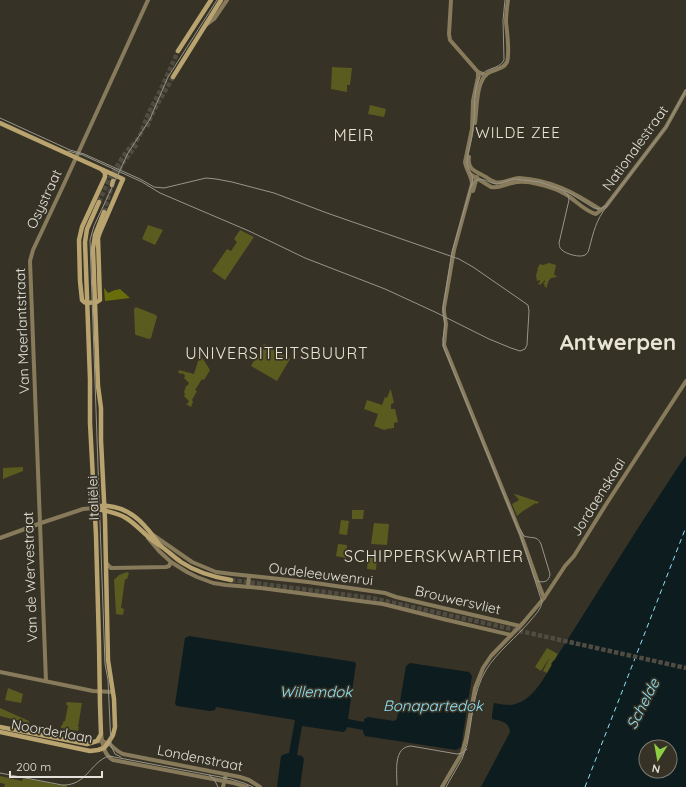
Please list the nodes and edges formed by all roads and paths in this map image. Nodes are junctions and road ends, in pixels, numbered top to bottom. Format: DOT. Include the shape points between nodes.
graph roads {
  1 [pos="148,0"];
  2 [pos="211,0"];
  3 [pos="221,0"];
  4 [pos="227,0"];
  5 [pos="451,0"];
  6 [pos="508,0"];
  7 [pos="203,29"];
  8 [pos="178,51"];
  9 [pos="478,73"];
  10 [pos="486,75"];
  11 [pos="173,77"];
  12 [pos="686,91"];
  13 [pos="0,123"];
  14 [pos="76,158"];
  15 [pos="467,160"];
  16 [pos="102,170"];
  17 [pos="474,171"];
  18 [pos="468,172"];
  19 [pos="113,175"];
  20 [pos="105,178"];
  21 [pos="477,178"];
  22 [pos="99,202"];
  23 [pos="601,210"];
  24 [pos="104,212"];
  25 [pos="464,216"];
  26 [pos="33,250"];
  27 [pos="86,269"];
  28 [pos="81,290"];
  29 [pos="87,303"];
  30 [pos="95,303"];
  31 [pos="686,381"];
  32 [pos="37,473"];
  33 [pos="104,505"];
  34 [pos="94,508"];
  35 [pos="104,511"];
  36 [pos="116,514"];
  37 [pos="105,520"];
  38 [pos="39,524"];
  39 [pos="145,535"];
  40 [pos="153,535"];
  41 [pos="0,538"];
  42 [pos="160,546"];
  43 [pos="171,562"];
  44 [pos="106,563"];
  45 [pos="249,576"];
  46 [pos="231,580"];
  47 [pos="248,587"];
  48 [pos="390,595"];
  49 [pos="544,598"];
  50 [pos="388,605"];
  51 [pos="520,626"];
  52 [pos="511,635"];
  53 [pos="0,672"];
  54 [pos="46,681"];
  55 [pos="100,691"];
  56 [pos="113,692"];
  57 [pos="0,727"];
  58 [pos="0,732"];
  59 [pos="101,734"];
  60 [pos="113,735"];
  61 [pos="97,741"];
  62 [pos="103,741"];
  63 [pos="108,743"];
  64 [pos="113,746"];
  65 [pos="103,749"];
  66 [pos="226,774"];
  67 [pos="224,781"];
  68 [pos="223,787"];
  69 [pos="248,787"];
  70 [pos="260,787"];
  71 [pos="442,787"];
  1 -- 14 [label="street, Osystraat"];
  2 -- 8 [label="main road"];
  3 -- 7 [label="main road"];
  4 -- 7 [label="street" via="214,19"];
  5 -- 9 [label="street" via="450,40"];
  6 -- 10 [label="street" via="507,62 503,67"];
  7 -- 11 [label="main road"];
  9 -- 10 [label="street"];
  9 -- 15 [label="street"];
  10 -- 15 [label="street" via="481,81 475,129"];
  12 -- 23 [label="street, Nationalestraat" via="666,127"];
  13 -- 14 [label="main road"];
  14 -- 16 [label="main road"];
  14 -- 26 [label="street, Osystraat"];
  15 -- 17 [label="street"];
  15 -- 18 [label="street" via="465,165"];
  16 -- 19 [label="main road"];
  16 -- 20 [label="main road"];
  17 -- 21 [label="street"];
  17 -- 23 [label="street" via="500,183 512,178 540,181 569,191"];
  18 -- 21 [label="street"];
  18 -- 25 [label="street" via="472,182"];
  19 -- 20 [label="main road" via="109,174"];
  19 -- 30 [label="main road, Italiëlei" via="123,180 98,236 100,298"];
  20 -- 28 [label="main road, Italiëlei" via="80,235"];
  21 -- 23 [label="street, Nationalestraat" via="498,188 514,182 544,186 569,196 594,214"];
  21 -- 25 [label="street"];
  22 -- 27 [label="main road, Italiëlei" via="86,234"];
  24 -- 30 [label="main road, Italiëlei" via="94,237"];
  25 -- 49 [label="street" via="453,252 444,308 445,348"];
  26 -- 32 [label="street, Van Maerlantstraat" via="29,265"];
  27 -- 28 [label="main road"];
  27 -- 29 [label="main road, Italiëlei"];
  28 -- 29 [label="main road, Italiëlei" via="82,300"];
  29 -- 30 [label="main road"];
  29 -- 34 [label="main road, Italiëlei"];
  30 -- 33 [label="main road, Italiëlei"];
  31 -- 49 [label="street, Jordaenskaai" via="574,556"];
  32 -- 38 [label="street, Van de Wervestraat"];
  33 -- 34 [label="main road"];
  33 -- 35 [label="main road, Italiëlei"];
  33 -- 40 [label="main road" via="127,512"];
  34 -- 35 [label="main road"];
  34 -- 38 [label="street" via="83,509"];
  34 -- 55 [label="main road, Italiëlei"];
  35 -- 36 [label="main road"];
  35 -- 37 [label="main road, Italiëlei"];
  36 -- 37 [label="main road" via="109,515"];
  36 -- 39 [label="main road" via="132,521"];
  37 -- 44 [label="main road, Italiëlei"];
  38 -- 41 [label="street"];
  38 -- 54 [label="street, Van de Wervestraat"];
  39 -- 42 [label="main road"];
  39 -- 43 [label="street, Oudeleeuwenrui"];
  40 -- 42 [label="main road"];
  40 -- 45 [label="street, Oudeleeuwenrui" via="184,558 200,566 221,573"];
  42 -- 46 [label="main road" via="191,568"];
  43 -- 44 [label="street" via="166,567 111,568"];
  43 -- 47 [label="street, Oudeleeuwenrui" via="204,580"];
  44 -- 56 [label="main road, Italiëlei" via="108,660"];
  45 -- 47 [label="street"];
  45 -- 48 [label="street, Oudeleeuwenrui"];
  47 -- 50 [label="street, Oudeleeuwenrui"];
  48 -- 51 [label="street, Brouwersvliet"];
  49 -- 51 [label="street, Jordaenskaai"];
  50 -- 52 [label="street, Brouwersvliet"];
  51 -- 52 [label="street, Jordaenskaai"];
  52 -- 71 [label="street, Jordaenskaai" via="491,656 480,674 462,753"];
  53 -- 54 [label="street"];
  54 -- 55 [label="street"];
  55 -- 56 [label="street"];
  55 -- 59 [label="main road, Italiëlei"];
  56 -- 60 [label="main road, Italiëlei"];
  57 -- 61 [label="main road, Noorderlaan" via="83,744"];
  58 -- 65 [label="main road, Noorderlaan" via="86,750"];
  59 -- 61 [label="main road, Noorderlaan"];
  59 -- 62 [label="street"];
  60 -- 63 [label="main road"];
  60 -- 64 [label="street"];
  61 -- 62 [label="street, Noorderlaan"];
  62 -- 63 [label="street, Londenstraat"];
  62 -- 65 [label="street"];
  63 -- 64 [label="street, Londenstraat"];
  63 -- 65 [label="main road"];
  64 -- 66 [label="street, Londenstraat" via="127,755"];
  65 -- 67 [label="street, Londenstraat" via="113,760"];
  66 -- 67 [label="street"];
  66 -- 70 [label="street, Londenstraat" via="245,778"];
  67 -- 68 [label="street"];
  67 -- 69 [label="street, Londenstraat"];
}
